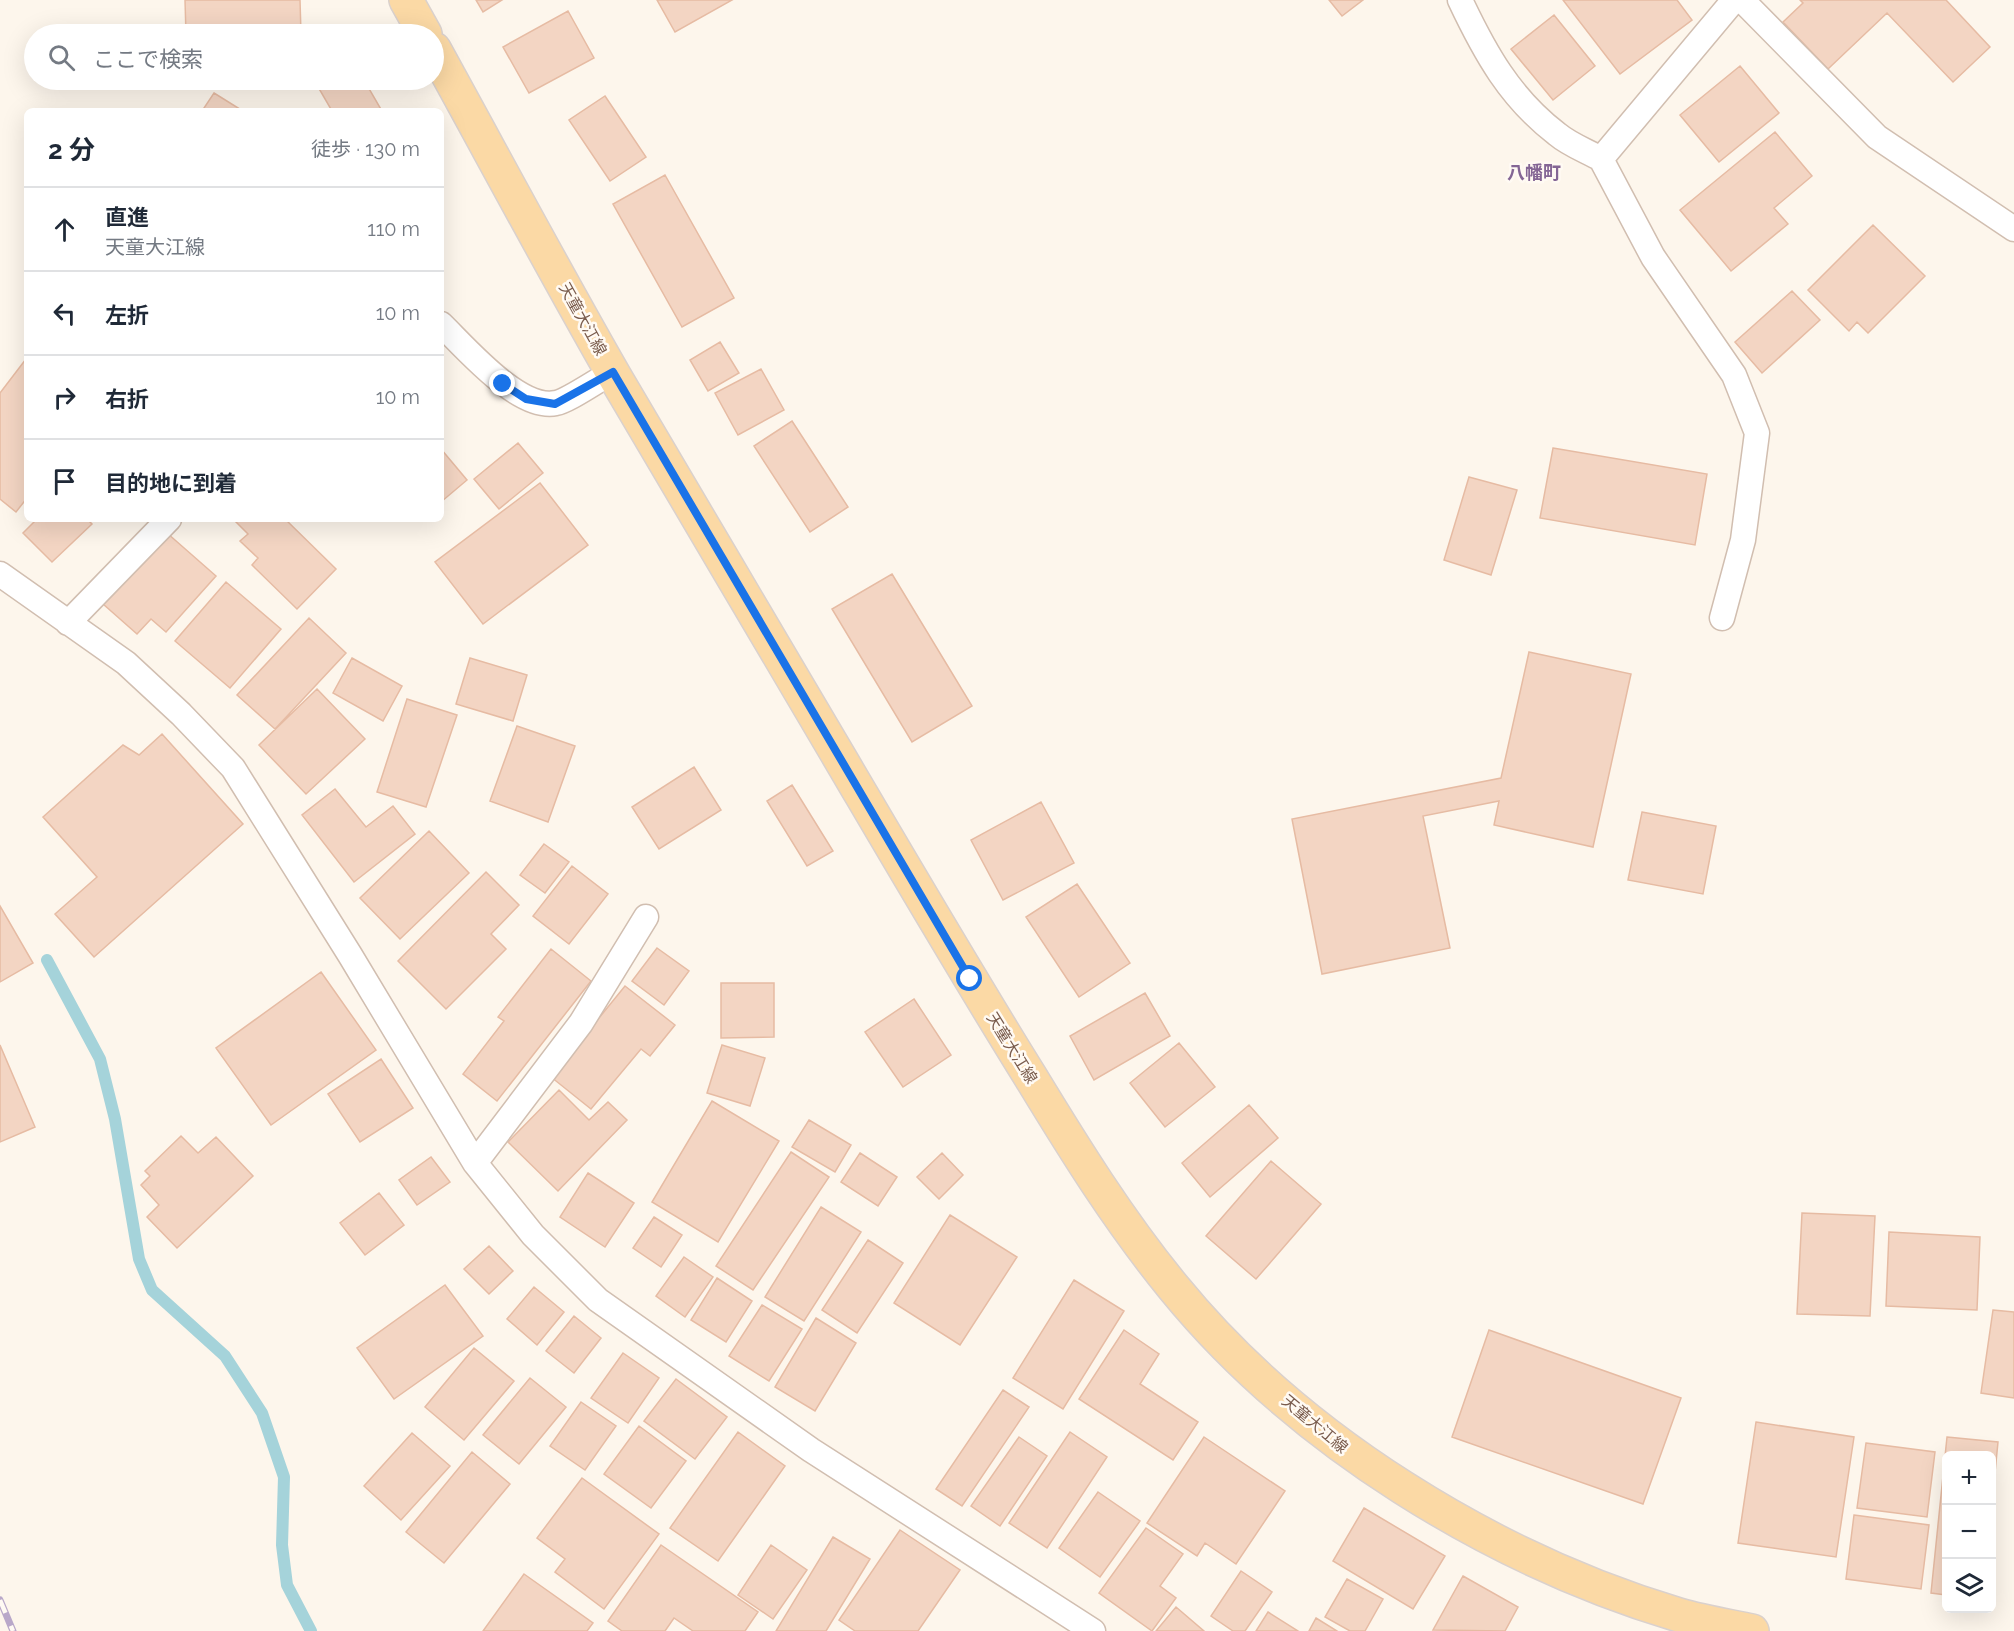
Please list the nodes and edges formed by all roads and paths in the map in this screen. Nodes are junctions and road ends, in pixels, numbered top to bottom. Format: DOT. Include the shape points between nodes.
graph roads {
  1 [pos="406,0"];
  2 [pos="1461,0"];
  3 [pos="1734,0"];
  4 [pos="1742,0"];
  5 [pos="419,24"];
  6 [pos="444,67"];
  7 [pos="1601,159"];
  8 [pos="2014,229"];
  9 [pos="444,327"];
  10 [pos="613,372"];
  11 [pos="166,522"];
  12 [pos="0,574"];
  13 [pos="1722,618"];
  14 [pos="68,623"];
  15 [pos="646,917"];
  16 [pos="475,1163"];
  17 [pos="1680,1624"];
  18 [pos="1093,1631"];
  19 [pos="1752,1631"];
  1 -- 5 [label="main road"];
  2 -- 7 [label="lane" via="1487,56 1526,108 1558,136"];
  3 -- 7 [label="lane"];
  4 -- 8 [label="lane" via="1877,137"];
  6 -- 10 [label="main road, 天童大江線"];
  7 -- 13 [label="lane" via="1653,257 1734,375 1757,433 1743,540"];
  9 -- 10 [label="lane" via="503,384 526,399 555,404"];
  10 -- 17 [label="main road, 天童大江線" via="970,979 1110,1206 1176,1292 1251,1369 1343,1449 1535,1560"];
  11 -- 14 [label="lane"];
  12 -- 14 [label="lane"];
  14 -- 16 [label="lane" via="126,663 233,768"];
  15 -- 16 [label="lane" via="581,1023"];
  16 -- 18 [label="lane" via="534,1235 598,1300 811,1450"];
  17 -- 19 [label="main road, 天童大江線"];
}
